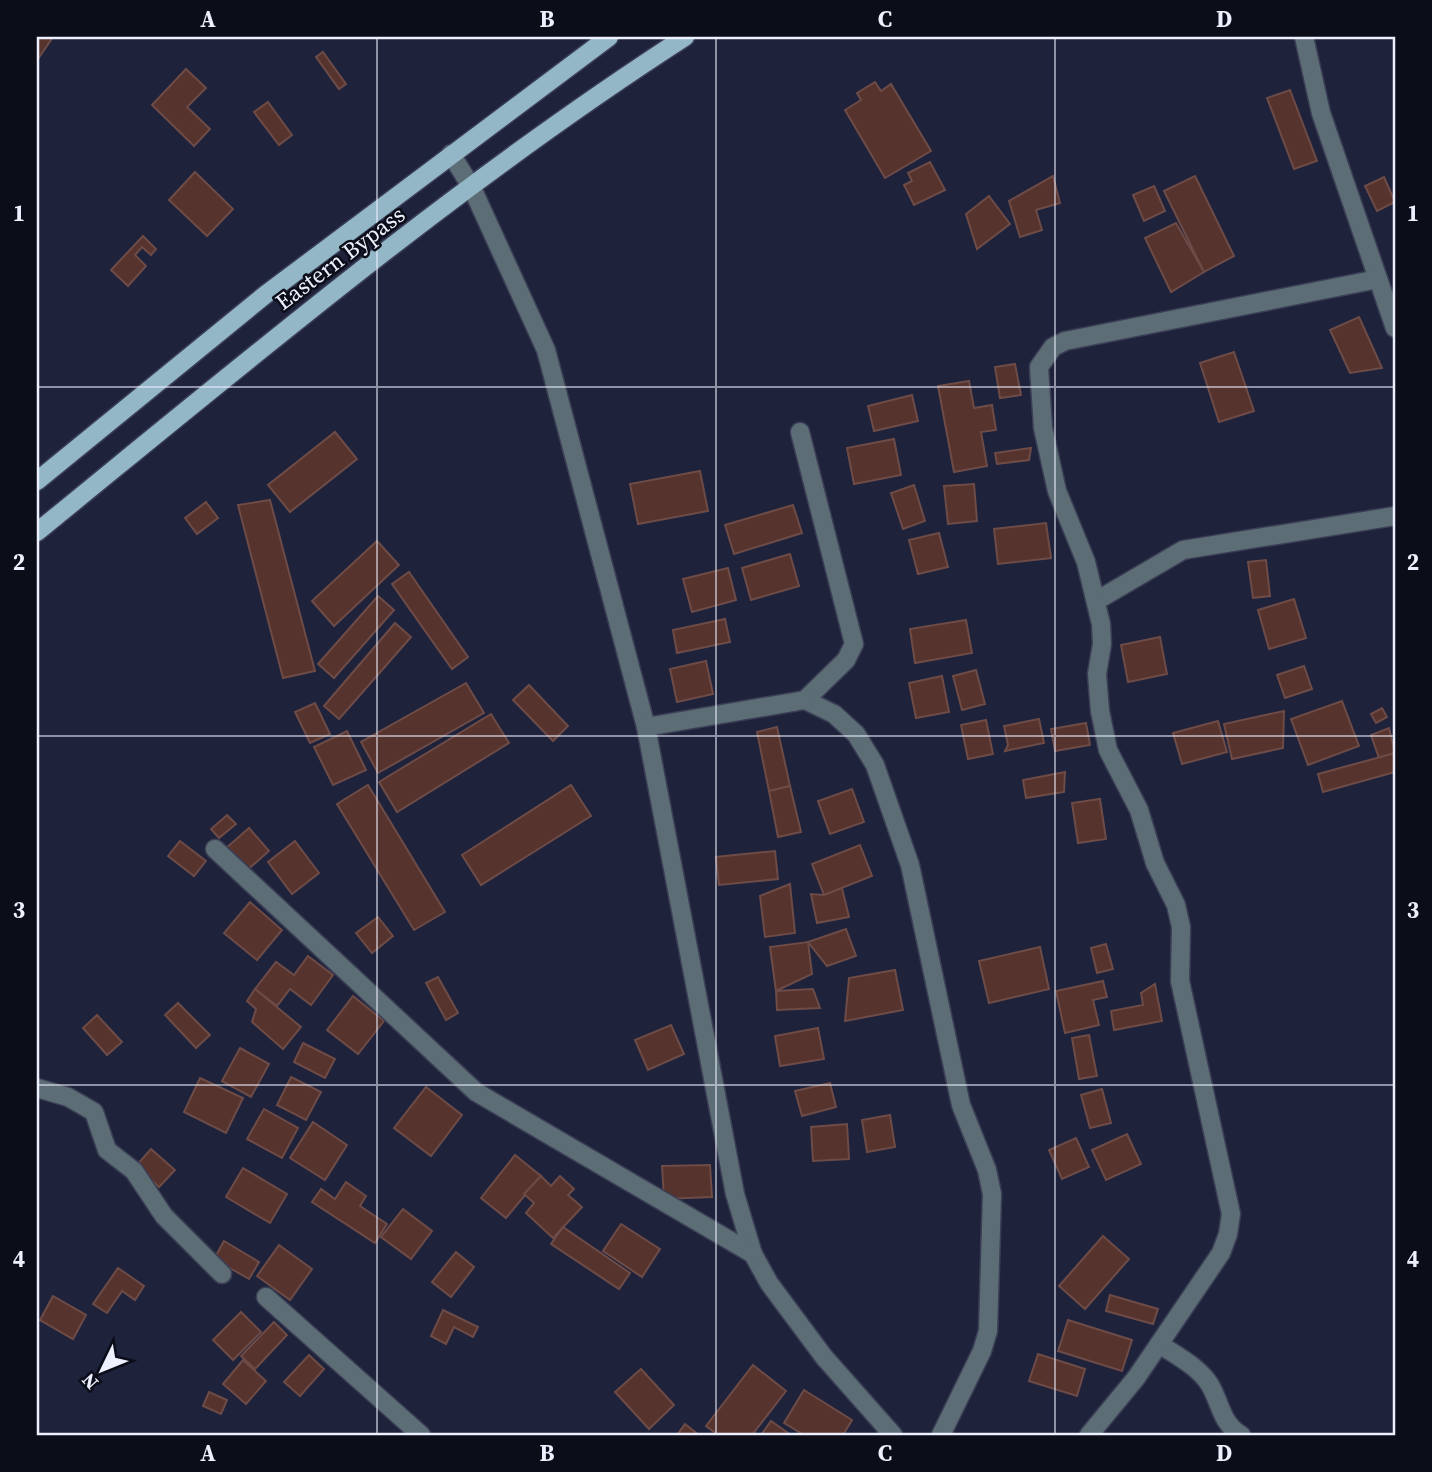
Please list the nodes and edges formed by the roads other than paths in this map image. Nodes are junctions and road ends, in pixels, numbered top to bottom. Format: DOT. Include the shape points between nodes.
graph roads {
  1 [pos="609,37"];
  2 [pos="685,37"];
  3 [pos="1304,37"];
  4 [pos="451,154"];
  5 [pos="472,188"];
  6 [pos="1378,279"];
  7 [pos="1395,328"];
  8 [pos="800,432"];
  9 [pos="37,481"];
  10 [pos="1395,516"];
  11 [pos="37,532"];
  12 [pos="1096,601"];
  13 [pos="805,700"];
  14 [pos="646,727"];
  15 [pos="215,849"];
  16 [pos="37,1088"];
  17 [pos="753,1254"];
  18 [pos="222,1274"];
  19 [pos="266,1297"];
  20 [pos="1159,1344"];
  21 [pos="421,1435"];
  22 [pos="893,1435"];
  23 [pos="941,1435"];
  24 [pos="1089,1435"];
  25 [pos="1241,1435"];
  1 -- 4 [label="main road, Eastern Bypass"];
  2 -- 5 [label="main road, Eastern Bypass" via="613,83"];
  3 -- 6 [label="street" via="1321,113"];
  4 -- 5 [label="street"];
  4 -- 9 [label="main road, Eastern Bypass" via="265,295"];
  5 -- 11 [label="main road, Eastern Bypass" via="290,327"];
  5 -- 14 [label="street" via="546,350"];
  6 -- 7 [label="street"];
  6 -- 12 [label="street" via="1065,341 1043,357 1039,367 1042,428 1057,491 1086,562"];
  8 -- 13 [label="street" via="854,644 846,660"];
  10 -- 12 [label="street" via="1183,550"];
  12 -- 20 [label="street" via="1102,644 1097,674 1105,737 1176,905 1181,928 1180,981 1231,1214 1221,1253"];
  13 -- 14 [label="street"];
  13 -- 23 [label="street" via="834,714 856,734 875,765 910,865 961,1105 992,1194 988,1331"];
  14 -- 17 [label="street" via="735,1194"];
  15 -- 17 [label="street" via="476,1092"];
  16 -- 18 [label="street" via="68,1097 94,1112 107,1150 134,1171 164,1216"];
  17 -- 22 [label="street" via="824,1357"];
  19 -- 21 [label="street"];
  20 -- 24 [label="street"];
  20 -- 25 [label="street" via="1200,1372 1211,1386 1224,1420"];
}
